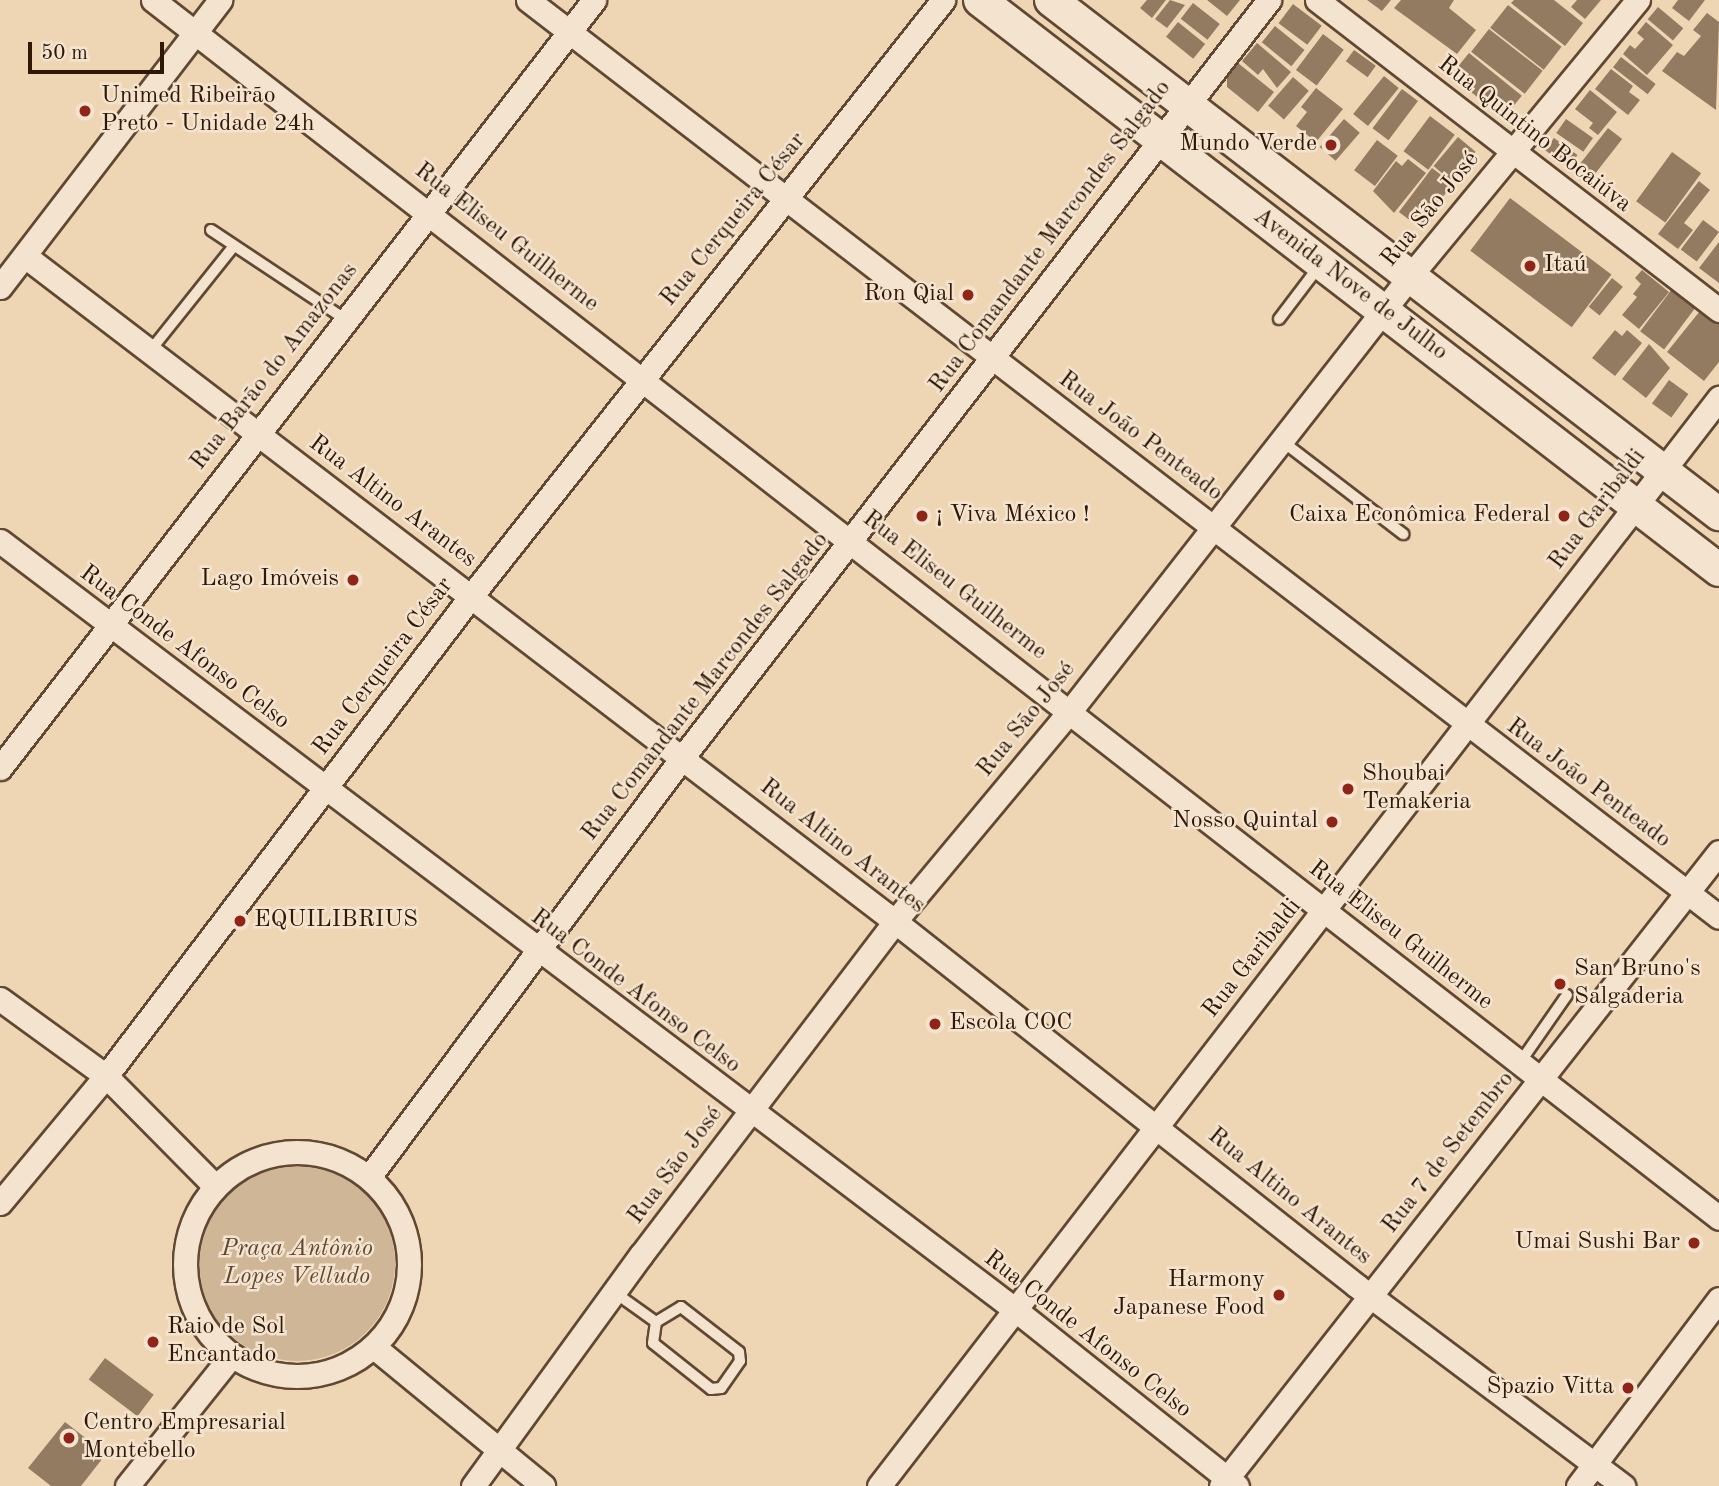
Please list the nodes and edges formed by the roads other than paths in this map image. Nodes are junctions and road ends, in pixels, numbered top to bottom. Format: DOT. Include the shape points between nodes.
graph roads {
  1 [pos="153,0"];
  2 [pos="220,0"];
  3 [pos="528,0"];
  4 [pos="594,0"];
  5 [pos="943,0"];
  6 [pos="980,0"];
  7 [pos="1051,0"];
  8 [pos="1269,0"];
  9 [pos="1317,0"];
  10 [pos="1638,0"];
  11 [pos="195,32"];
  12 [pos="569,32"];
  13 [pos="1184,105"];
  14 [pos="1158,139"];
  15 [pos="1512,152"];
  16 [pos="787,197"];
  17 [pos="428,211"];
  18 [pos="211,230"];
  19 [pos="233,247"];
  20 [pos="24,256"];
  21 [pos="1322,262"];
  22 [pos="1411,275"];
  23 [pos="0,287"];
  24 [pos="1384,309"];
  25 [pos="1719,310"];
  26 [pos="345,319"];
  27 [pos="1279,319"];
  28 [pos="150,351"];
  29 [pos="993,358"];
  30 [pos="642,378"];
  31 [pos="1719,398"];
  32 [pos="258,432"];
  33 [pos="1282,441"];
  34 [pos="1661,471"];
  35 [pos="1634,506"];
  36 [pos="1719,514"];
  37 [pos="1215,527"];
  38 [pos="1403,534"];
  39 [pos="852,540"];
  40 [pos="0,541"];
  41 [pos="1719,570"];
  42 [pos="472,595"];
  43 [pos="111,625"];
  44 [pos="1070,711"];
  45 [pos="1467,726"];
  46 [pos="682,758"];
  47 [pos="0,768"];
  48 [pos="325,788"];
  49 [pos="1719,852"];
  50 [pos="1687,892"];
  51 [pos="1325,911"];
  52 [pos="1719,917"];
  53 [pos="895,921"];
  54 [pos="537,950"];
  55 [pos="1567,995"];
  56 [pos="0,999"];
  57 [pos="1519,1063"];
  58 [pos="106,1076"];
  59 [pos="1540,1080"];
  60 [pos="750,1112"];
  61 [pos="1157,1126"];
  62 [pos="369,1177"];
  63 [pos="215,1186"];
  64 [pos="0,1203"];
  65 [pos="1719,1218"];
  66 [pos="614,1292"];
  67 [pos="1371,1296"];
  68 [pos="1719,1299"];
  69 [pos="1013,1308"];
  70 [pos="656,1322"];
  71 [pos="374,1347"];
  72 [pos="232,1356"];
  73 [pos="498,1453"];
  74 [pos="1595,1464"];
  75 [pos="1228,1483"];
  76 [pos="883,1484"];
  77 [pos="127,1486"];
  78 [pos="473,1486"];
  79 [pos="543,1486"];
  80 [pos="1578,1486"];
  81 [pos="1623,1486"];
  1 -- 11 [label="street, Rua Eliseu Guilherme"];
  2 -- 11 [label="street"];
  3 -- 12 [label="street, Rua João Penteado"];
  4 -- 12 [label="street, Rua Barão do Amazonas"];
  5 -- 16 [label="street, Rua Cerqueira César"];
  6 -- 14 [label="main road, Avenida Nove de Julho"];
  7 -- 13 [label="main road, Avenida Nove de Julho"];
  8 -- 13 [label="street, Rua Comandante Marcondes Salgado"];
  9 -- 15 [label="street, Rua Quintino Bocaiúva"];
  10 -- 15 [label="street, Rua São José"];
  11 -- 17 [label="street, Rua Eliseu Guilherme"];
  11 -- 20 [label="street"];
  12 -- 16 [label="street, Rua João Penteado"];
  12 -- 17 [label="street, Rua Barão do Amazonas"];
  13 -- 14 [label="street, Rua Comandante Marcondes Salgado"];
  13 -- 22 [label="main road, Avenida Nove de Julho"];
  14 -- 21 [label="main road, Avenida Nove de Julho"];
  14 -- 29 [label="street, Rua Comandante Marcondes Salgado"];
  15 -- 22 [label="street, Rua São José"];
  15 -- 25 [label="street, Rua Quintino Bocaiúva"];
  16 -- 29 [label="street, Rua João Penteado"];
  16 -- 30 [label="street, Rua Cerqueira César"];
  17 -- 26 [label="street, Rua Barão do Amazonas"];
  17 -- 30 [label="street, Rua Eliseu Guilherme"];
  18 -- 19 [label="lane"];
  19 -- 26 [label="lane"];
  19 -- 28 [label="lane"];
  20 -- 23 [label="street"];
  20 -- 28 [label="street, Rua Altino Arantes"];
  21 -- 24 [label="main road, Avenida Nove de Julho"];
  21 -- 27 [label="lane"];
  22 -- 24 [label="street, Rua São José"];
  22 -- 34 [label="main road, Avenida Nove de Julho"];
  24 -- 33 [label="street, Rua São José"];
  24 -- 35 [label="main road, Avenida Nove de Julho"];
  26 -- 32 [label="street, Rua Barão do Amazonas"];
  28 -- 32 [label="street, Rua Altino Arantes"];
  29 -- 37 [label="street, Rua João Penteado"];
  29 -- 39 [label="street, Rua Comandante Marcondes Salgado"];
  30 -- 39 [label="street, Rua Eliseu Guilherme"];
  30 -- 42 [label="street, Rua Cerqueira César"];
  31 -- 34 [label="street, Rua Garibaldi"];
  32 -- 42 [label="street, Rua Altino Arantes"];
  32 -- 43 [label="street, Rua Barão do Amazonas"];
  33 -- 37 [label="street, Rua São José"];
  33 -- 38 [label="lane"];
  34 -- 35 [label="street, Rua Garibaldi"];
  34 -- 36 [label="main road, Avenida Nove de Julho"];
  35 -- 41 [label="main road, Avenida Nove de Julho"];
  35 -- 45 [label="street, Rua Garibaldi"];
  37 -- 44 [label="street, Rua São José"];
  37 -- 45 [label="street, Rua João Penteado"];
  39 -- 44 [label="street, Rua Eliseu Guilherme"];
  39 -- 46 [label="street, Rua Comandante Marcondes Salgado"];
  40 -- 43 [label="street, Rua Conde Afonso Celso"];
  42 -- 46 [label="street, Rua Altino Arantes"];
  42 -- 48 [label="street, Rua Cerqueira César"];
  43 -- 47 [label="street, Rua Barão do Amazonas"];
  43 -- 48 [label="street, Rua Conde Afonso Celso"];
  44 -- 51 [label="street, Rua Eliseu Guilherme"];
  44 -- 53 [label="street, Rua São José"];
  45 -- 50 [label="street, Rua João Penteado"];
  45 -- 51 [label="street, Rua Garibaldi"];
  46 -- 53 [label="street, Rua Altino Arantes"];
  46 -- 54 [label="street, Rua Comandante Marcondes Salgado"];
  48 -- 54 [label="street, Rua Conde Afonso Celso"];
  48 -- 58 [label="street, Rua Cerqueira César"];
  49 -- 50 [label="street, Rua 7 de Setembro"];
  50 -- 52 [label="street, Rua João Penteado"];
  50 -- 59 [label="street, Rua 7 de Setembro"];
  51 -- 57 [label="street, Rua Eliseu Guilherme"];
  51 -- 61 [label="street, Rua Garibaldi"];
  53 -- 60 [label="street, Rua São José"];
  53 -- 61 [label="street, Rua Altino Arantes"];
  54 -- 60 [label="street, Rua Conde Afonso Celso"];
  54 -- 62 [label="street, Rua Comandante Marcondes Salgado"];
  55 -- 57 [label="lane"];
  56 -- 58 [label="street"];
  57 -- 59 [label="street, Rua Eliseu Guilherme"];
  58 -- 63 [label="street"];
  58 -- 64 [label="street, Rua Cerqueira César"];
  59 -- 65 [label="street, Rua Eliseu Guilherme"];
  59 -- 67 [label="street, Rua 7 de Setembro"];
  60 -- 66 [label="street, Rua São José"];
  60 -- 69 [label="street, Rua Conde Afonso Celso"];
  61 -- 67 [label="street, Rua Altino Arantes"];
  61 -- 69 [label="street, Rua Garibaldi"];
  62 -- 63 [label="street" via="308,1151 275,1153 243,1164"];
  62 -- 71 [label="street" via="391,1200 405,1229 411,1261 407,1293 394,1322"];
  63 -- 72 [label="street" via="197,1210 186,1241 184,1274 191,1305 208,1334"];
  66 -- 70 [label="lane"];
  66 -- 73 [label="street, Rua São José"];
  67 -- 74 [label="street, Rua Altino Arantes"];
  67 -- 75 [label="street, Rua 7 de Setembro"];
  68 -- 74 [label="street"];
  69 -- 75 [label="street, Rua Conde Afonso Celso"];
  69 -- 76 [label="street, Rua Garibaldi"];
  70 -- 70 [label="lane" via="652,1337 657,1348 711,1389 722,1388 740,1360 739,1352 681,1307"];
  71 -- 72 [label="street" via="341,1368 304,1377 266,1372"];
  71 -- 73 [label="street"];
  72 -- 77 [label="street"];
  73 -- 78 [label="street, Rua São José"];
  73 -- 79 [label="street"];
  74 -- 80 [label="street"];
  74 -- 81 [label="street, Rua Altino Arantes"];
}
